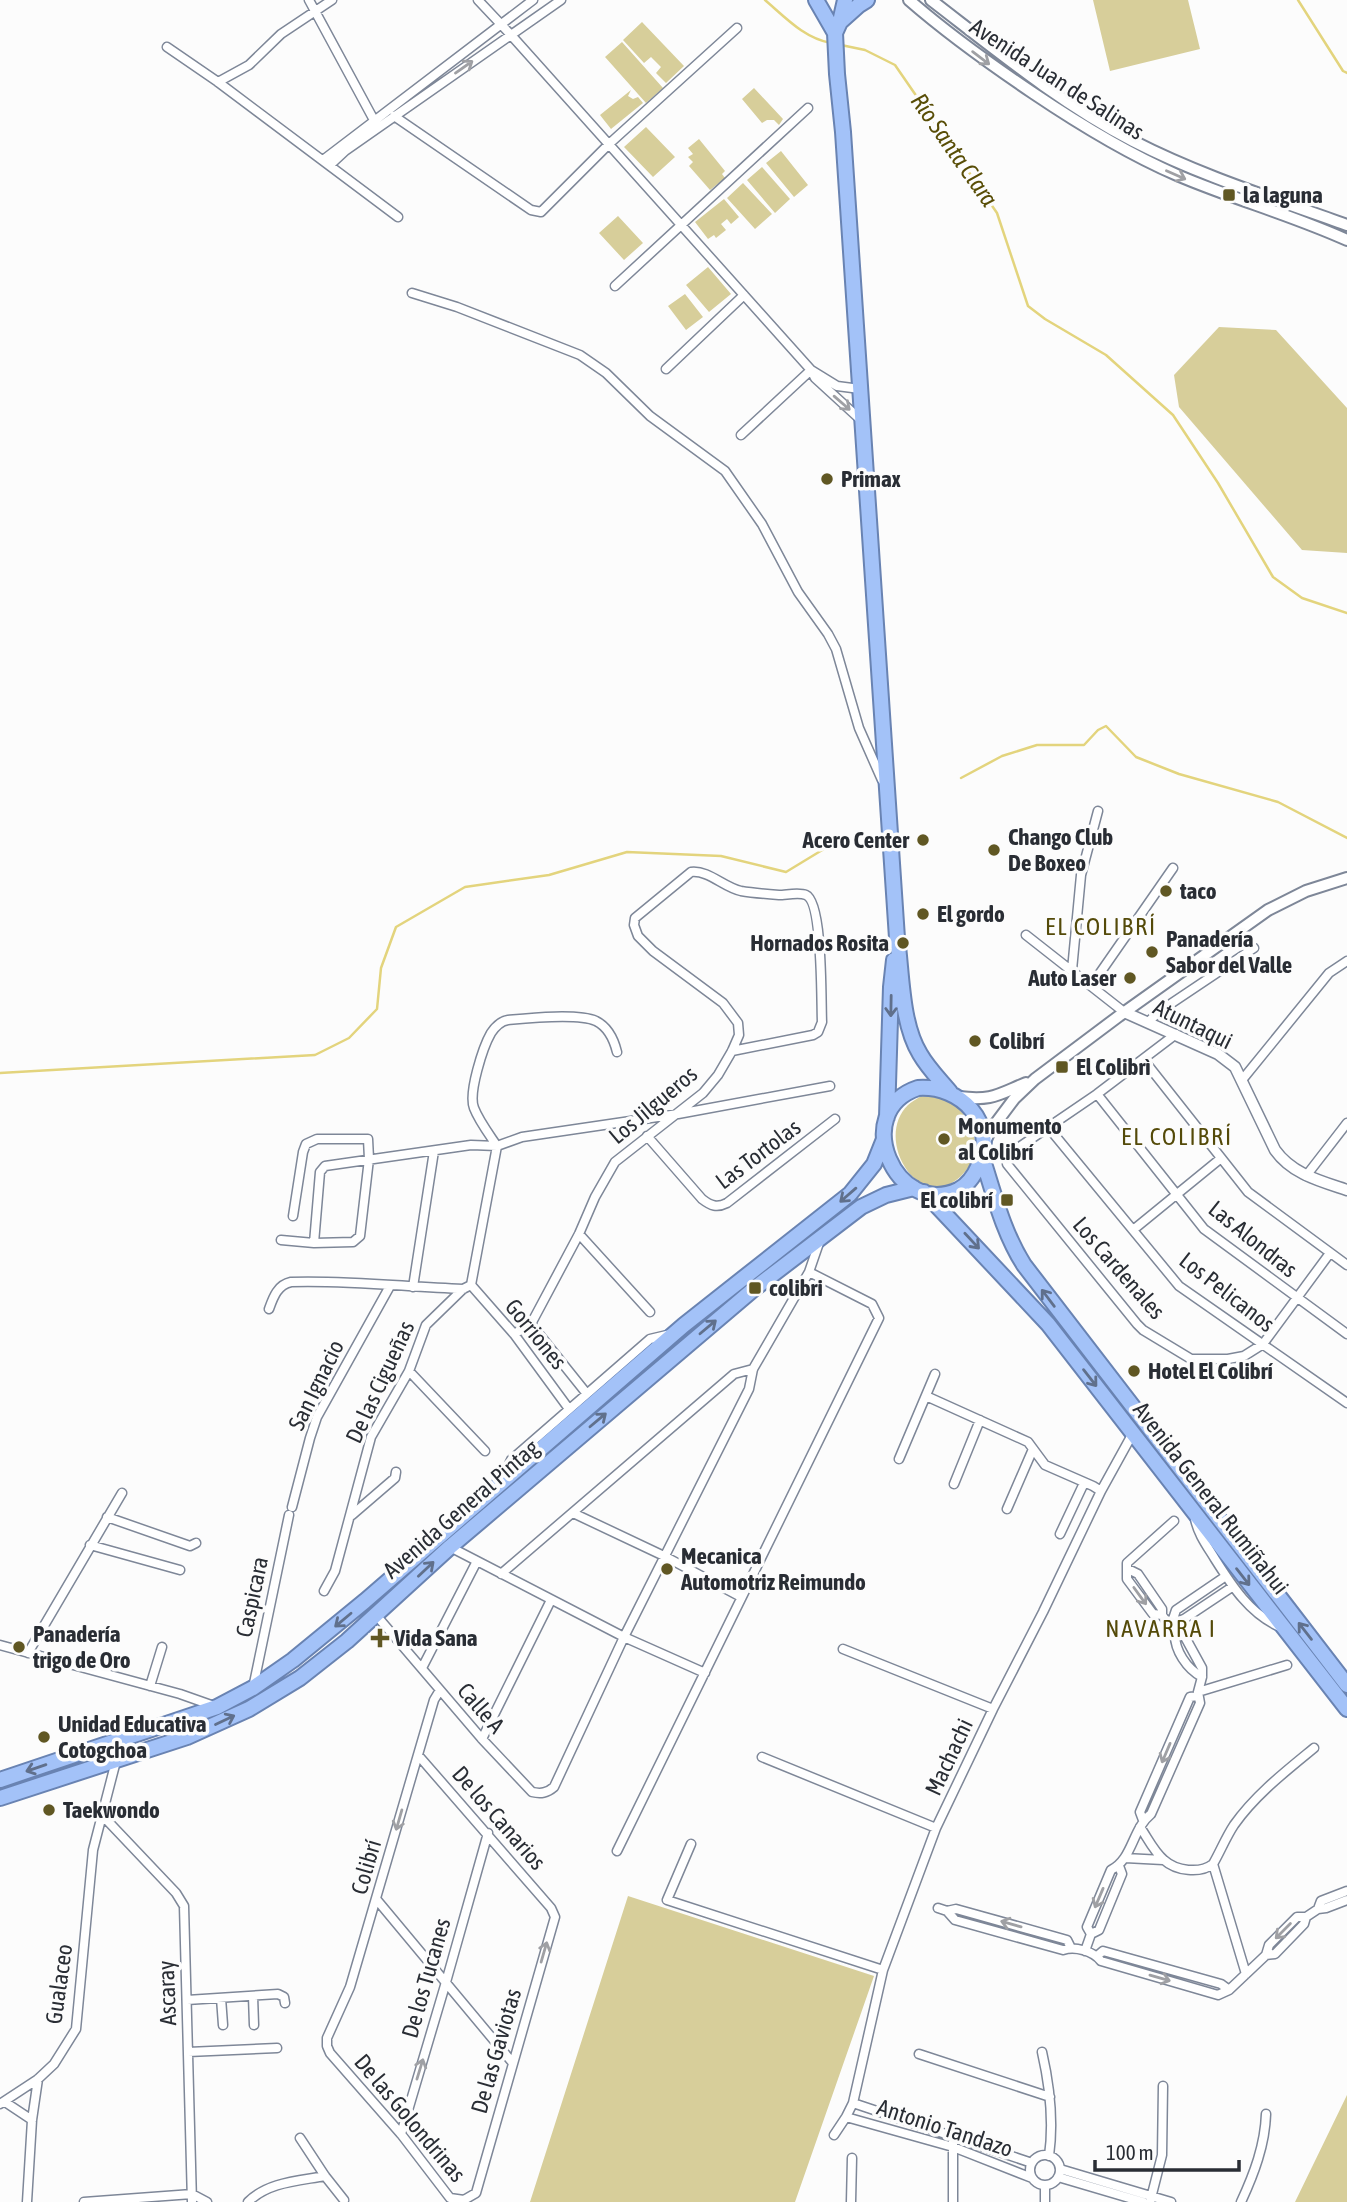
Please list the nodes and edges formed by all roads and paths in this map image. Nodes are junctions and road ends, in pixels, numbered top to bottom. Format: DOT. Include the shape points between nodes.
graph roads {
  1 [pos="309,0"];
  2 [pos="332,0"];
  3 [pos="478,0"];
  4 [pos="533,0"];
  5 [pos="561,0"];
  6 [pos="816,0"];
  7 [pos="845,0"];
  8 [pos="867,0"];
  9 [pos="909,0"];
  10 [pos="931,0"];
  11 [pos="314,12"];
  12 [pos="500,25"];
  13 [pos="737,28"];
  14 [pos="837,31"];
  15 [pos="511,35"];
  16 [pos="167,47"];
  17 [pos="218,82"];
  18 [pos="808,108"];
  19 [pos="394,116"];
  20 [pos="375,122"];
  21 [pos="609,144"];
  22 [pos="327,162"];
  23 [pos="398,217"];
  24 [pos="1347,225"];
  25 [pos="682,227"];
  26 [pos="1347,240"];
  27 [pos="615,286"];
  28 [pos="412,293"];
  29 [pos="744,295"];
  30 [pos="666,369"];
  31 [pos="811,370"];
  32 [pos="860,389"];
  33 [pos="862,421"];
  34 [pos="741,436"];
  35 [pos="886,789"];
  36 [pos="1098,811"];
  37 [pos="1173,868"];
  38 [pos="1347,878"];
  39 [pos="1026,935"];
  40 [pos="897,938"];
  41 [pos="1254,948"];
  42 [pos="1347,961"];
  43 [pos="1072,970"];
  44 [pos="1091,986"];
  45 [pos="1124,1012"];
  46 [pos="1148,1022"];
  47 [pos="1175,1034"];
  48 [pos="732,1051"];
  49 [pos="617,1052"];
  50 [pos="1143,1059"];
  51 [pos="1035,1079"];
  52 [pos="1242,1080"];
  53 [pos="830,1086"];
  54 [pos="1097,1094"];
  55 [pos="955,1095"];
  56 [pos="678,1114"];
  57 [pos="887,1117"];
  58 [pos="835,1119"];
  59 [pos="1347,1123"];
  60 [pos="1048,1127"];
  61 [pos="647,1136"];
  62 [pos="884,1139"];
  63 [pos="497,1146"];
  64 [pos="983,1150"];
  65 [pos="434,1151"];
  66 [pos="1220,1159"];
  67 [pos="369,1160"];
  68 [pos="1306,1176"];
  69 [pos="919,1190"];
  70 [pos="1347,1190"];
  71 [pos="1175,1194"];
  72 [pos="293,1216"];
  73 [pos="1133,1230"];
  74 [pos="579,1234"];
  75 [pos="825,1235"];
  76 [pos="281,1240"];
  77 [pos="314,1243"];
  78 [pos="1330,1253"];
  79 [pos="1347,1265"];
  80 [pos="809,1272"];
  81 [pos="390,1286"];
  82 [pos="413,1287"];
  83 [pos="467,1287"];
  84 [pos="1297,1298"];
  85 [pos="269,1309"];
  86 [pos="650,1312"];
  87 [pos="531,1324"];
  88 [pos="514,1334"];
  89 [pos="674,1334"];
  90 [pos="1347,1334"];
  91 [pos="1263,1344"];
  92 [pos="753,1368"];
  93 [pos="409,1371"];
  94 [pos="935,1374"];
  95 [pos="587,1394"];
  96 [pos="926,1396"];
  97 [pos="1347,1403"];
  98 [pos="569,1409"];
  99 [pos="980,1420"];
  100 [pos="1133,1433"];
  101 [pos="1033,1449"];
  102 [pos="485,1451"];
  103 [pos="899,1459"];
  104 [pos="396,1472"];
  105 [pos="501,1483"];
  106 [pos="954,1483"];
  107 [pos="1084,1483"];
  108 [pos="1101,1491"];
  109 [pos="122,1493"];
  110 [pos="1007,1509"];
  111 [pos="290,1511"];
  112 [pos="573,1513"];
  113 [pos="1194,1513"];
  114 [pos="352,1515"];
  115 [pos="107,1517"];
  116 [pos="1174,1521"];
  117 [pos="1060,1534"];
  118 [pos="196,1543"];
  119 [pos="90,1545"];
  120 [pos="450,1547"];
  121 [pos="664,1556"];
  122 [pos="477,1561"];
  123 [pos="180,1570"];
  124 [pos="501,1574"];
  125 [pos="1226,1576"];
  126 [pos="1232,1587"];
  127 [pos="324,1591"];
  128 [pos="741,1597"];
  129 [pos="551,1600"];
  130 [pos="376,1615"];
  131 [pos="1283,1628"];
  132 [pos="1173,1629"];
  133 [pos="624,1637"];
  134 [pos="0,1645"];
  135 [pos="162,1647"];
  136 [pos="843,1649"];
  137 [pos="28,1653"];
  138 [pos="1287,1665"];
  139 [pos="422,1668"];
  140 [pos="705,1673"];
  141 [pos="1202,1678"];
  142 [pos="1347,1685"];
  143 [pos="150,1686"];
  144 [pos="253,1688"];
  145 [pos="440,1690"];
  146 [pos="1197,1694"];
  147 [pos="217,1706"];
  148 [pos="993,1709"];
  149 [pos="1347,1709"];
  150 [pos="482,1739"];
  151 [pos="1314,1748"];
  152 [pos="418,1755"];
  153 [pos="762,1758"];
  154 [pos="116,1761"];
  155 [pos="0,1780"];
  156 [pos="0,1798"];
  157 [pos="102,1815"];
  158 [pos="1141,1824"];
  159 [pos="936,1829"];
  160 [pos="488,1833"];
  161 [pos="691,1844"];
  162 [pos="617,1851"];
  163 [pos="1163,1860"];
  164 [pos="1122,1862"];
  165 [pos="1213,1864"];
  166 [pos="1347,1891"];
  167 [pos="377,1900"];
  168 [pos="1347,1900"];
  169 [pos="551,1908"];
  170 [pos="1318,1909"];
  171 [pos="942,1910"];
  172 [pos="1085,1951"];
  173 [pos="883,1970"];
  174 [pos="1246,1974"];
  175 [pos="446,1982"];
  176 [pos="253,1996"];
  177 [pos="221,1998"];
  178 [pos="187,2000"];
  179 [pos="285,2003"];
  180 [pos="223,2025"];
  181 [pos="254,2025"];
  182 [pos="277,2048"];
  183 [pos="188,2052"];
  184 [pos="1042,2052"];
  185 [pos="330,2053"];
  186 [pos="919,2054"];
  187 [pos="512,2063"];
  188 [pos="38,2079"];
  189 [pos="1163,2086"];
  190 [pos="1050,2097"];
  191 [pos="3,2103"];
  192 [pos="853,2103"];
  193 [pos="878,2111"];
  194 [pos="1266,2114"];
  195 [pos="846,2117"];
  196 [pos="32,2120"];
  197 [pos="875,2126"];
  198 [pos="401,2134"];
  199 [pos="834,2135"];
  200 [pos="953,2135"];
  201 [pos="300,2138"];
  202 [pos="953,2147"];
  203 [pos="1049,2156"];
  204 [pos="852,2158"];
  205 [pos="1032,2163"];
  206 [pos="1059,2173"];
  207 [pos="325,2176"];
  208 [pos="1032,2178"];
  209 [pos="1045,2185"];
  210 [pos="192,2198"];
  211 [pos="1151,2199"];
  212 [pos="344,2200"];
  213 [pos="464,2200"];
  214 [pos="27,2202"];
  215 [pos="84,2202"];
  216 [pos="207,2202"];
  217 [pos="248,2202"];
  218 [pos="850,2202"];
  219 [pos="953,2202"];
  220 [pos="1045,2202"];
  221 [pos="1143,2202"];
  222 [pos="1171,2202"];
  223 [pos="1241,2202"];
  1 -- 11 [label="street"];
  2 -- 11 [label="street"];
  3 -- 12 [label="street"];
  4 -- 12 [label="street"];
  5 -- 15 [label="street"];
  6 -- 14 [label="highway"];
  7 -- 14 [label="highway"];
  8 -- 14 [label="highway"];
  9 -- 26 [label="main road, Avenida Juan de Salinas, one-way" via="989,64 1131,154"];
  10 -- 24 [label="main road, Avenida Juan de Salinas" via="1024,71 1130,139 1247,190"];
  11 -- 17 [label="street" via="281,34 249,65"];
  11 -- 20 [label="street"];
  12 -- 15 [label="street"];
  12 -- 20 [label="street"];
  13 -- 21 [label="street"];
  14 -- 32 [label="highway"];
  19 -- 15 [label="street, one-way"];
  15 -- 21 [label="street"];
  16 -- 17 [label="street"];
  17 -- 22 [label="street"];
  18 -- 25 [label="street"];
  19 -- 21 [label="street" via="536,212 548,207"];
  19 -- 22 [label="street"];
  20 -- 22 [label="street"];
  21 -- 25 [label="street"];
  22 -- 23 [label="street"];
  25 -- 27 [label="street"];
  25 -- 29 [label="street"];
  28 -- 35 [label="street" via="580,355 606,373 650,416 724,471 762,524 798,592 836,649 859,728"];
  29 -- 30 [label="street"];
  29 -- 31 [label="street"];
  31 -- 32 [label="street" via="837,387"];
  31 -- 33 [label="street, one-way" via="821,385"];
  31 -- 34 [label="street"];
  32 -- 33 [label="highway"];
  33 -- 35 [label="highway"];
  35 -- 40 [label="highway"];
  36 -- 43 [label="street" via="1081,875"];
  37 -- 44 [label="street"];
  38 -- 45 [label="main road" via="1315,887 1268,910"];
  39 -- 43 [label="street, Atuntaqui"];
  40 -- 55 [label="highway" via="912,1040 920,1056"];
  40 -- 57 [label="highway, one-way"];
  41 -- 46 [label="street"];
  42 -- 52 [label="street" via="1329,972"];
  43 -- 44 [label="street, Atuntaqui"];
  44 -- 45 [label="street, Atuntaqui"];
  45 -- 46 [label="street, Atuntaqui"];
  45 -- 51 [label="main road"];
  46 -- 47 [label="street, Atuntaqui"];
  47 -- 50 [label="street"];
  47 -- 52 [label="street, Atuntaqui" via="1227,1059"];
  48 -- 48 [label="street, Los Jilgueros" via="813,1035 820,1029 818,919 804,895 739,890 695,871 635,918 636,931 653,951 733,1015 739,1035"];
  48 -- 56 [label="street, Los Jilgueros" via="703,1093"];
  49 -- 63 [label="street" via="614,1040 595,1021 545,1017 503,1021 491,1032 472,1099"];
  50 -- 54 [label="street"];
  50 -- 66 [label="street"];
  51 -- 55 [label="main road" via="990,1098"];
  51 -- 64 [label="main road" via="1004,1111"];
  52 -- 68 [label="street, Atuntaqui" via="1275,1150 1287,1165"];
  53 -- 56 [label="street"];
  54 -- 60 [label="street"];
  54 -- 71 [label="street, Las Alondras"];
  55 -- 57 [label="highway" via="929,1088 906,1093"];
  55 -- 64 [label="highway" via="976,1117"];
  56 -- 61 [label="street, Los Jilgueros"];
  56 -- 63 [label="street" via="522,1137"];
  57 -- 62 [label="highway"];
  58 -- 61 [label="street, Las Tortolas" via="720,1206 702,1199"];
  59 -- 68 [label="street"];
  60 -- 73 [label="street, Los Pelicanos"];
  60 -- 91 [label="street, Los Cardenales" via="1010,1154 1007,1164 1143,1330 1195,1360 1236,1359"];
  61 -- 74 [label="street, Los Jilgueros" via="615,1162"];
  62 -- 69 [label="highway" via="893,1170"];
  62 -- 89 [label="highway, Avenida General Pintag, one-way" via="874,1164 850,1194"];
  63 -- 65 [label="street"];
  63 -- 83 [label="street"];
  64 -- 69 [label="highway" via="975,1172 957,1191"];
  142 -- 64 [label="highway, Avenida General Rumiñahui, one-way" via="1024,1265 1005,1228"];
  65 -- 67 [label="street"];
  65 -- 82 [label="street"];
  66 -- 71 [label="street"];
  66 -- 78 [label="street" via="1251,1195"];
  67 -- 72 [label="street" via="368,1139 317,1139 306,1144"];
  67 -- 77 [label="street" via="320,1170"];
  67 -- 77 [label="street" via="358,1240"];
  68 -- 70 [label="street, Atuntaqui"];
  69 -- 75 [label="highway, Avenida General Pintag" via="870,1202"];
  69 -- 100 [label="highway, Avenida General Rumiñahui, one-way" via="1035,1308"];
  71 -- 73 [label="street"];
  71 -- 84 [label="street, Las Alondras" via="1214,1239"];
  73 -- 91 [label="street, Los Pelicanos" via="1179,1286"];
  74 -- 86 [label="street"];
  74 -- 87 [label="street, Los Jilgueros"];
  75 -- 80 [label="street"];
  120 -- 75 [label="highway, Avenida General Pintag, one-way" via="745,1297"];
  76 -- 77 [label="street"];
  78 -- 79 [label="street"];
  78 -- 84 [label="street"];
  80 -- 92 [label="street"];
  80 -- 128 [label="street" via="872,1304 878,1318"];
  81 -- 82 [label="street"];
  81 -- 85 [label="street" via="291,1282 276,1292"];
  81 -- 111 [label="street, San Ignacio" via="317,1418"];
  82 -- 83 [label="street"];
  83 -- 88 [label="street, Gorriones"];
  83 -- 93 [label="street, De las Cigueñas" via="426,1325"];
  84 -- 90 [label="street, Las Alondras"];
  84 -- 91 [label="street"];
  87 -- 88 [label="street"];
  87 -- 95 [label="street"];
  88 -- 98 [label="street, Gorriones"];
  89 -- 95 [label="street" via="650,1339"];
  89 -- 105 [label="highway, Avenida General Pintag"];
  91 -- 97 [label="street, Los Pelicanos"];
  92 -- 112 [label="street" via="734,1374"];
  92 -- 121 [label="street" via="749,1389"];
  93 -- 102 [label="street"];
  93 -- 114 [label="street, De las Cigueñas" via="371,1437"];
  94 -- 96 [label="street"];
  95 -- 98 [label="street"];
  96 -- 99 [label="street"];
  96 -- 103 [label="street"];
  98 -- 105 [label="street" via="511,1460"];
  99 -- 101 [label="street" via="1028,1442"];
  99 -- 106 [label="street"];
  100 -- 108 [label="street, Machachi"];
  100 -- 113 [label="highway, Avenida General Rumiñahui"];
  101 -- 107 [label="street" via="1045,1465"];
  101 -- 110 [label="street"];
  104 -- 114 [label="street" via="395,1478"];
  105 -- 144 [label="highway, Avenida General Pintag, one-way" via="317,1642"];
  107 -- 108 [label="street"];
  107 -- 117 [label="street"];
  108 -- 148 [label="street, Machachi"];
  109 -- 115 [label="street"];
  111 -- 144 [label="street, Caspicara"];
  112 -- 121 [label="street"];
  112 -- 124 [label="street"];
  113 -- 125 [label="street" via="1199,1534"];
  113 -- 131 [label="highway, Avenida General Rumiñahui, one-way"];
  114 -- 127 [label="street, De las Cigueñas"];
  115 -- 118 [label="street" via="190,1546"];
  115 -- 119 [label="street"];
  116 -- 132 [label="street" via="1128,1561 1127,1579 1153,1614 1162,1615"];
  119 -- 123 [label="street"];
  119 -- 137 [label="street"];
  120 -- 122 [label="street"];
  130 -- 120 [label="highway, Avenida General Pintag, one-way"];
  121 -- 128 [label="street"];
  121 -- 133 [label="street"];
  122 -- 124 [label="street"];
  122 -- 139 [label="street"];
  124 -- 129 [label="street"];
  125 -- 126 [label="street"];
  125 -- 132 [label="street" via="1176,1610"];
  126 -- 131 [label="street" via="1262,1617"];
  126 -- 132 [label="street"];
  128 -- 140 [label="street"];
  129 -- 133 [label="street"];
  129 -- 150 [label="street"];
  130 -- 139 [label="street, Calle A"];
  154 -- 130 [label="highway, Avenida General Pintag, one-way" via="187,1737 249,1709 313,1668"];
  131 -- 149 [label="highway, Avenida General Rumiñahui"];
  132 -- 141 [label="street" via="1174,1643 1192,1672"];
  132 -- 141 [label="street" via="1185,1637 1197,1656"];
  133 -- 140 [label="street"];
  133 -- 150 [label="street, Calle A" via="554,1787 546,1793 532,1792"];
  134 -- 137 [label="street"];
  135 -- 143 [label="street"];
  136 -- 148 [label="street"];
  137 -- 143 [label="street"];
  138 -- 146 [label="street"];
  139 -- 145 [label="street, Calle A"];
  140 -- 162 [label="street"];
  141 -- 146 [label="street"];
  143 -- 147 [label="street"];
  144 -- 147 [label="highway, Avenida General Pintag"];
  145 -- 150 [label="street, Calle A"];
  145 -- 152 [label="street, Colibrí"];
  146 -- 158 [label="street" via="1200,1703 1151,1814"];
  147 -- 155 [label="highway, Avenida General Pintag, one-way"];
  148 -- 159 [label="street, Machachi"];
  151 -- 165 [label="street" via="1255,1801 1234,1826"];
  152 -- 160 [label="street, De los Canarios"];
  152 -- 167 [label="street, Colibrí, one-way"];
  153 -- 159 [label="street"];
  154 -- 156 [label="highway, Avenida General Pintag"];
  154 -- 157 [label="street, Gualaceo"];
  157 -- 178 [label="street, Ascaray" via="184,1906"];
  157 -- 188 [label="street, Gualaceo" via="93,1850 76,2029 63,2053"];
  158 -- 163 [label="street"];
  158 -- 164 [label="street"];
  159 -- 173 [label="street, Machachi"];
  160 -- 169 [label="street, De los Canarios"];
  160 -- 175 [label="street, De los Tucanes"];
  161 -- 173 [label="street" via="667,1900"];
  163 -- 164 [label="street"];
  163 -- 165 [label="street" via="1186,1870"];
  164 -- 172 [label="street" via="1122,1874 1099,1930 1090,1934"];
  165 -- 174 [label="street"];
  166 -- 170 [label="street" via="1321,1902"];
  167 -- 175 [label="street"];
  167 -- 185 [label="street, Colibrí" via="350,1987 327,2038"];
  168 -- 170 [label="street"];
  187 -- 169 [label="street, De las Gaviotas, one-way" via="555,1921"];
  170 -- 174 [label="street" via="1297,1917"];
  171 -- 172 [label="street" via="956,1909 1067,1940 1071,1948"];
  172 -- 174 [label="street" via="1097,1956 1103,1951 1229,1990"];
  173 -- 192 [label="street, Machachi"];
  175 -- 187 [label="street"];
  198 -- 175 [label="street, De los Tucanes, one-way"];
  176 -- 177 [label="street"];
  176 -- 179 [label="street" via="282,1995"];
  176 -- 181 [label="street"];
  177 -- 178 [label="street"];
  177 -- 180 [label="street"];
  178 -- 183 [label="street, Ascaray"];
  182 -- 183 [label="street"];
  183 -- 210 [label="street, Ascaray"];
  184 -- 190 [label="street"];
  185 -- 198 [label="street, De las Golondrinas"];
  186 -- 190 [label="street"];
  187 -- 213 [label="street, De las Gaviotas" via="476,2193"];
  188 -- 191 [label="street, Gualaceo"];
  188 -- 196 [label="street"];
  189 -- 211 [label="street" via="1162,2155"];
  190 -- 203 [label="street"];
  191 -- 196 [label="street"];
  192 -- 193 [label="street, Antonio Tandazo"];
  192 -- 195 [label="street, Machachi"];
  193 -- 197 [label="street"];
  193 -- 200 [label="street, Antonio Tandazo"];
  194 -- 223 [label="street" via="1266,2131"];
  195 -- 197 [label="street, Antonio Tandazo"];
  195 -- 199 [label="street, Machachi"];
  196 -- 214 [label="street"];
  197 -- 202 [label="street, Antonio Tandazo"];
  198 -- 213 [label="street, De las Golondrinas" via="450,2198"];
  200 -- 202 [label="street"];
  200 -- 205 [label="street, Antonio Tandazo"];
  201 -- 207 [label="street"];
  202 -- 208 [label="street, Antonio Tandazo"];
  202 -- 219 [label="street"];
  203 -- 205 [label="street, Antonio Tandazo"];
  203 -- 206 [label="street"];
  204 -- 218 [label="street"];
  205 -- 208 [label="street, Antonio Tandazo"];
  206 -- 209 [label="street"];
  206 -- 211 [label="street"];
  206 -- 221 [label="street"];
  207 -- 212 [label="street"];
  207 -- 217 [label="street" via="278,2184"];
  208 -- 209 [label="street, Antonio Tandazo"];
  209 -- 220 [label="street"];
  210 -- 215 [label="street"];
  210 -- 216 [label="street"];
  211 -- 222 [label="street"];
}
